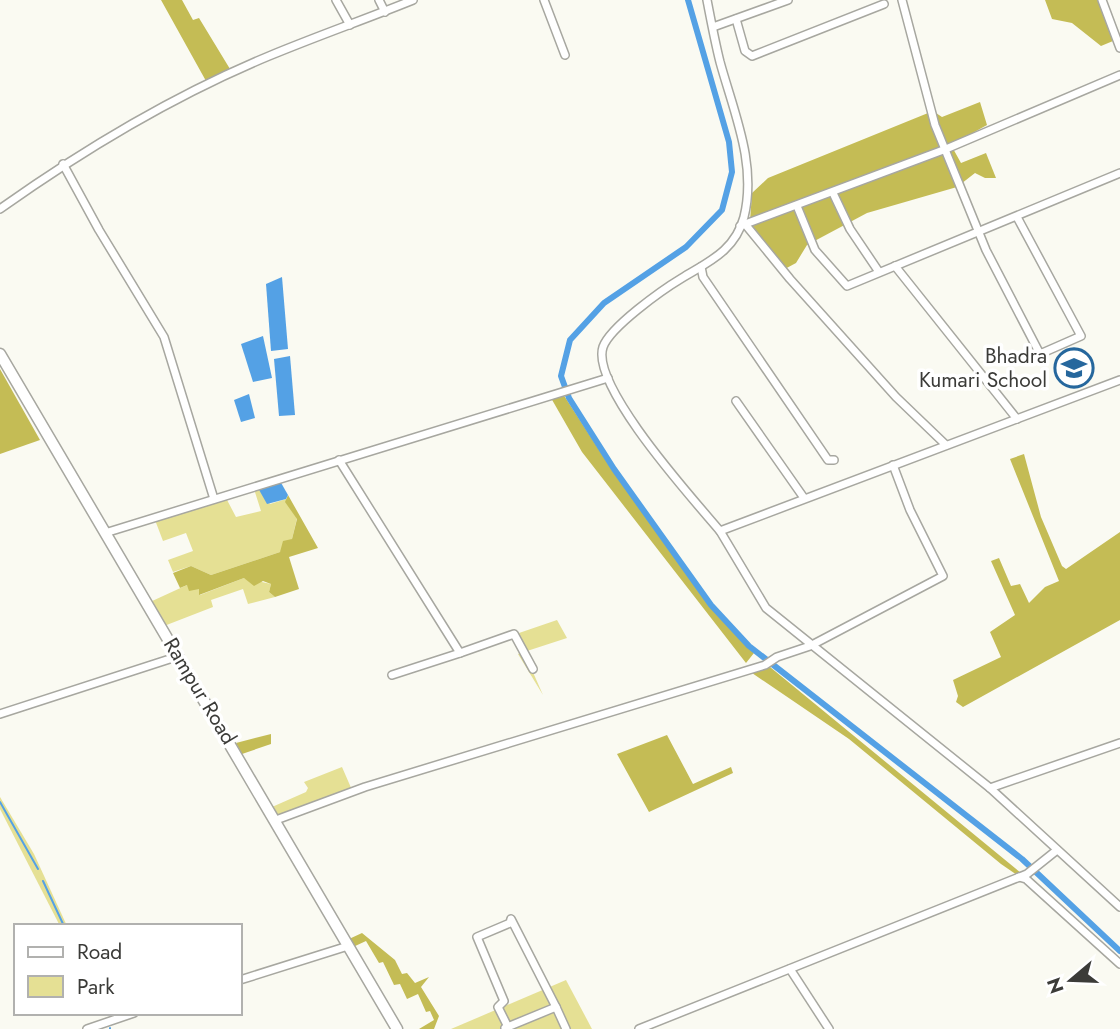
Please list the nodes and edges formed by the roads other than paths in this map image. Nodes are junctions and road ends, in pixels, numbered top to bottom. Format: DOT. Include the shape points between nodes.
graph roads {
  1 [pos="336,0"];
  2 [pos="379,0"];
  3 [pos="413,0"];
  4 [pos="544,0"];
  5 [pos="707,0"];
  6 [pos="788,0"];
  7 [pos="902,0"];
  8 [pos="1102,0"];
  9 [pos="884,4"];
  10 [pos="385,12"];
  11 [pos="736,19"];
  12 [pos="350,25"];
  13 [pos="713,27"];
  14 [pos="1120,48"];
  15 [pos="565,55"];
  16 [pos="1120,75"];
  17 [pos="946,149"];
  18 [pos="63,164"];
  19 [pos="1120,173"];
  20 [pos="833,193"];
  21 [pos="797,206"];
  22 [pos="0,209"];
  23 [pos="1017,217"];
  24 [pos="742,225"];
  25 [pos="979,233"];
  26 [pos="895,266"];
  27 [pos="701,267"];
  28 [pos="880,272"];
  29 [pos="0,354"];
  30 [pos="608,378"];
  31 [pos="1120,380"];
  32 [pos="736,401"];
  33 [pos="1017,419"];
  34 [pos="946,445"];
  35 [pos="339,460"];
  36 [pos="834,460"];
  37 [pos="893,465"];
  38 [pos="804,498"];
  39 [pos="214,499"];
  40 [pos="720,531"];
  41 [pos="105,533"];
  42 [pos="810,646"];
  43 [pos="460,653"];
  44 [pos="179,656"];
  45 [pos="533,669"];
  46 [pos="391,675"];
  47 [pos="0,714"];
  48 [pos="1120,743"];
  49 [pos="990,788"];
  50 [pos="276,820"];
  51 [pos="1057,850"];
  52 [pos="1023,875"];
  53 [pos="1120,907"];
  54 [pos="348,946"];
  55 [pos="1120,964"];
  56 [pos="790,969"];
  57 [pos="242,979"];
  58 [pos="556,1007"];
  59 [pos="128,1015"];
  60 [pos="506,1028"];
  61 [pos="87,1029"];
  62 [pos="397,1029"];
  63 [pos="566,1029"];
  64 [pos="639,1029"];
  65 [pos="829,1029"];
  1 -- 12 [label="street"];
  2 -- 10 [label="street"];
  3 -- 10 [label="street"];
  4 -- 15 [label="street"];
  5 -- 13 [label="street"];
  6 -- 11 [label="street"];
  7 -- 17 [label="street" via="935,125"];
  8 -- 14 [label="street"];
  9 -- 11 [label="street" via="752,56 745,51"];
  10 -- 12 [label="street"];
  11 -- 13 [label="street"];
  12 -- 18 [label="street" via="204,87"];
  13 -- 24 [label="street" via="747,158"];
  16 -- 17 [label="street"];
  17 -- 20 [label="street"];
  17 -- 25 [label="street"];
  18 -- 22 [label="street"];
  18 -- 39 [label="street" via="164,337"];
  19 -- 23 [label="street"];
  20 -- 21 [label="street"];
  20 -- 28 [label="street" via="850,229"];
  21 -- 24 [label="street"];
  21 -- 28 [label="street" via="815,250 847,286"];
  23 -- 25 [label="street"];
  23 -- 25 [label="street" via="1081,335 1041,354"];
  24 -- 27 [label="street" via="731,245"];
  24 -- 34 [label="street" via="896,397"];
  25 -- 26 [label="street"];
  26 -- 28 [label="street"];
  26 -- 33 [label="street"];
  27 -- 30 [label="street" via="616,329 603,345"];
  27 -- 36 [label="street" via="798,419 828,460"];
  29 -- 41 [label="main road, Rampur Road"];
  30 -- 35 [label="street"];
  30 -- 40 [label="street" via="639,434"];
  31 -- 33 [label="street"];
  32 -- 38 [label="street"];
  33 -- 34 [label="street"];
  34 -- 37 [label="street"];
  35 -- 39 [label="street"];
  35 -- 43 [label="street"];
  37 -- 38 [label="street"];
  37 -- 42 [label="street" via="943,576"];
  38 -- 40 [label="street"];
  39 -- 41 [label="street"];
  40 -- 42 [label="street" via="766,608"];
  41 -- 44 [label="main road, Rampur Road"];
  42 -- 49 [label="street"];
  42 -- 50 [label="street" via="765,665 365,787"];
  43 -- 45 [label="street" via="514,634"];
  43 -- 46 [label="street"];
  44 -- 47 [label="street"];
  44 -- 50 [label="main road, Rampur Road"];
  48 -- 49 [label="street"];
  49 -- 51 [label="street"];
  50 -- 54 [label="main road, Rampur Road"];
  51 -- 52 [label="street"];
  51 -- 53 [label="street"];
  52 -- 55 [label="street"];
  52 -- 56 [label="street"];
  54 -- 57 [label="street"];
  54 -- 62 [label="main road, Rampur Road"];
  56 -- 64 [label="street"];
  56 -- 65 [label="street"];
  58 -- 60 [label="street"];
  58 -- 60 [label="street" via="511,919 477,937 505,1001 498,1007"];
  58 -- 63 [label="street"];
  59 -- 61 [label="street"];
}
